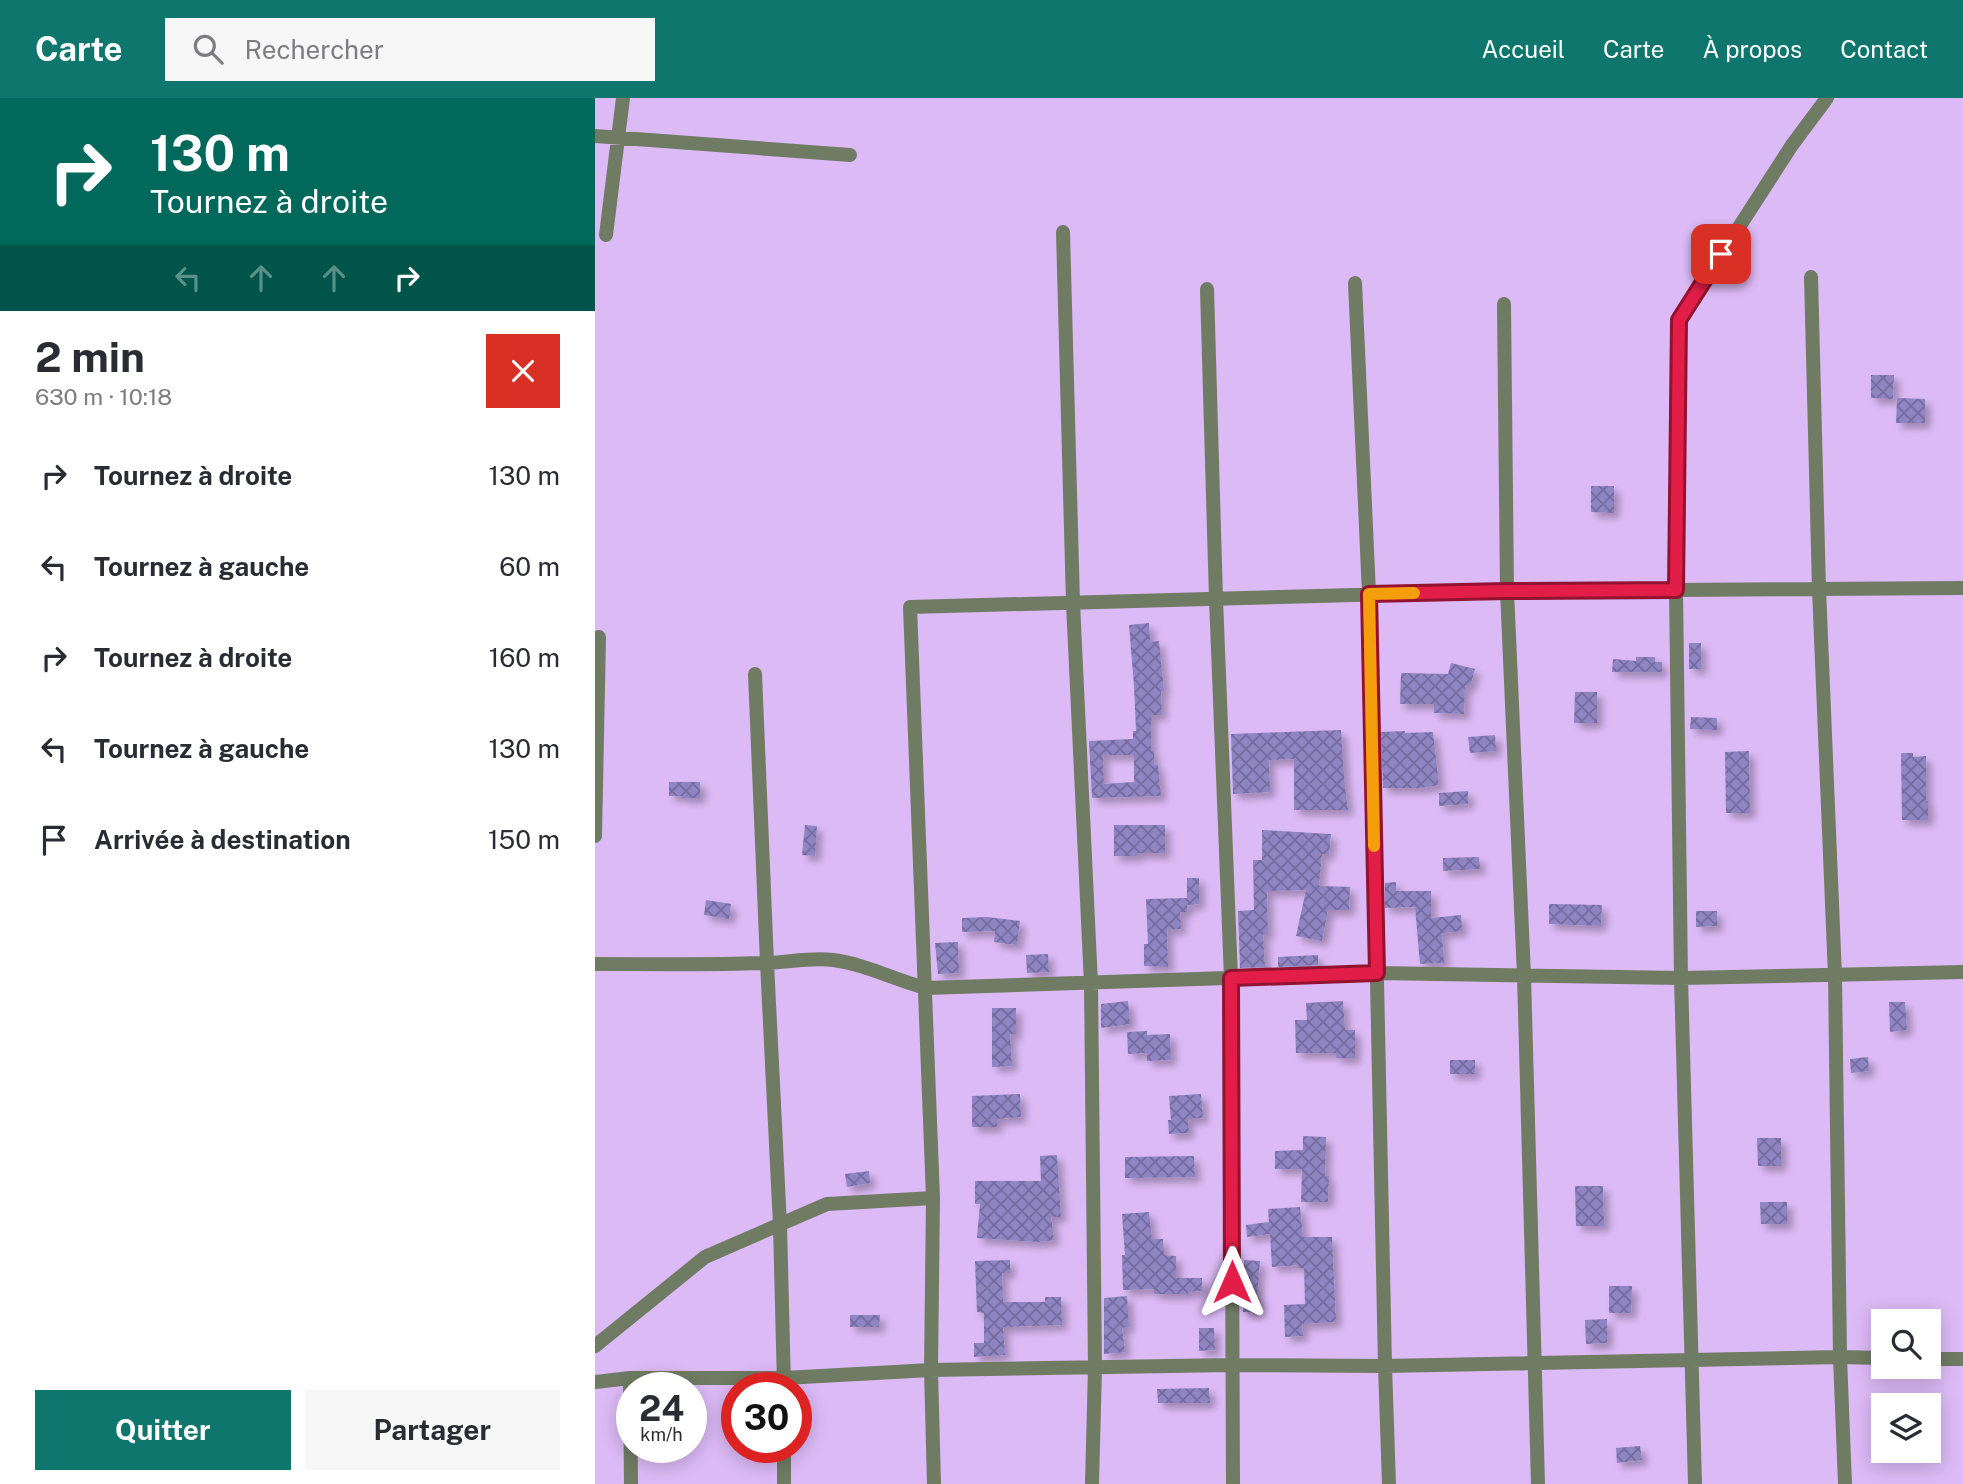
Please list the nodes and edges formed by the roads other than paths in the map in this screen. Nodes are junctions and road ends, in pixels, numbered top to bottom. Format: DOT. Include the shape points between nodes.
graph roads {
  1 [pos="623,98"];
  2 [pos="1827,98"];
  3 [pos="595,136"];
  4 [pos="617,137"];
  5 [pos="850,155"];
  6 [pos="1063,232"];
  7 [pos="606,234"];
  8 [pos="1811,277"];
  9 [pos="1355,283"];
  10 [pos="1207,289"];
  11 [pos="1504,304"];
  12 [pos="1819,589"];
  13 [pos="1963,589"];
  14 [pos="1676,590"];
  15 [pos="1507,591"];
  16 [pos="1369,594"];
  17 [pos="1216,599"];
  18 [pos="1073,603"];
  19 [pos="599,637"];
  20 [pos="755,674"];
  21 [pos="595,836"];
  22 [pos="767,963"];
  23 [pos="595,964"];
  24 [pos="1963,972"];
  25 [pos="1377,973"];
  26 [pos="1524,976"];
  27 [pos="1835,976"];
  28 [pos="1231,978"];
  29 [pos="1681,978"];
  30 [pos="1091,984"];
  31 [pos="926,988"];
  32 [pos="933,1198"];
  33 [pos="780,1225"];
  34 [pos="595,1346"];
  35 [pos="1840,1357"];
  36 [pos="1871,1358"];
  37 [pos="1941,1359"];
  38 [pos="1963,1359"];
  39 [pos="1693,1360"];
  40 [pos="1535,1364"];
  41 [pos="1232,1365"];
  42 [pos="1385,1366"];
  43 [pos="1095,1368"];
  44 [pos="931,1370"];
  45 [pos="784,1372"];
  46 [pos="616,1380"];
  47 [pos="812,1381"];
  48 [pos="595,1382"];
  49 [pos="631,1463"];
  50 [pos="784,1463"];
  51 [pos="631,1484"];
  52 [pos="784,1484"];
  53 [pos="934,1484"];
  54 [pos="1092,1484"];
  55 [pos="1233,1484"];
  56 [pos="1389,1484"];
  57 [pos="1538,1484"];
  58 [pos="1696,1484"];
  59 [pos="1845,1484"];
  1 -- 4 [label="street"];
  2 -- 14 [label="street" via="1679,320"];
  3 -- 4 [label="street"];
  4 -- 5 [label="street"];
  4 -- 7 [label="street"];
  6 -- 18 [label="street"];
  8 -- 12 [label="street"];
  9 -- 16 [label="street"];
  10 -- 17 [label="street"];
  11 -- 15 [label="street"];
  12 -- 13 [label="street"];
  12 -- 14 [label="street"];
  12 -- 27 [label="street"];
  14 -- 15 [label="street"];
  14 -- 29 [label="street"];
  15 -- 16 [label="street"];
  15 -- 26 [label="street"];
  16 -- 17 [label="street"];
  16 -- 25 [label="street"];
  17 -- 18 [label="street"];
  17 -- 28 [label="street"];
  18 -- 30 [label="street"];
  18 -- 31 [label="street" via="910,607"];
  19 -- 21 [label="street"];
  20 -- 22 [label="street"];
  22 -- 23 [label="street"];
  22 -- 31 [label="street" via="834,960"];
  22 -- 33 [label="street"];
  24 -- 27 [label="street"];
  25 -- 26 [label="street"];
  25 -- 28 [label="street"];
  25 -- 42 [label="street"];
  26 -- 29 [label="street"];
  26 -- 40 [label="street"];
  27 -- 29 [label="street"];
  27 -- 35 [label="street"];
  28 -- 30 [label="street"];
  28 -- 41 [label="street"];
  29 -- 39 [label="street"];
  30 -- 31 [label="street"];
  30 -- 43 [label="street"];
  31 -- 32 [label="street"];
  32 -- 33 [label="street" via="827,1204"];
  32 -- 44 [label="street"];
  33 -- 34 [label="street" via="705,1257"];
  33 -- 45 [label="street"];
  35 -- 36 [label="street"];
  35 -- 39 [label="street"];
  35 -- 59 [label="street"];
  37 -- 38 [label="street"];
  39 -- 40 [label="street"];
  39 -- 58 [label="street"];
  40 -- 42 [label="street"];
  40 -- 57 [label="street"];
  41 -- 42 [label="street"];
  41 -- 43 [label="street"];
  41 -- 55 [label="street"];
  42 -- 56 [label="street"];
  43 -- 44 [label="street"];
  43 -- 54 [label="street"];
  44 -- 47 [label="street"];
  44 -- 53 [label="street"];
  46 -- 48 [label="street"];
  49 -- 51 [label="street"];
  50 -- 52 [label="street"];
}
